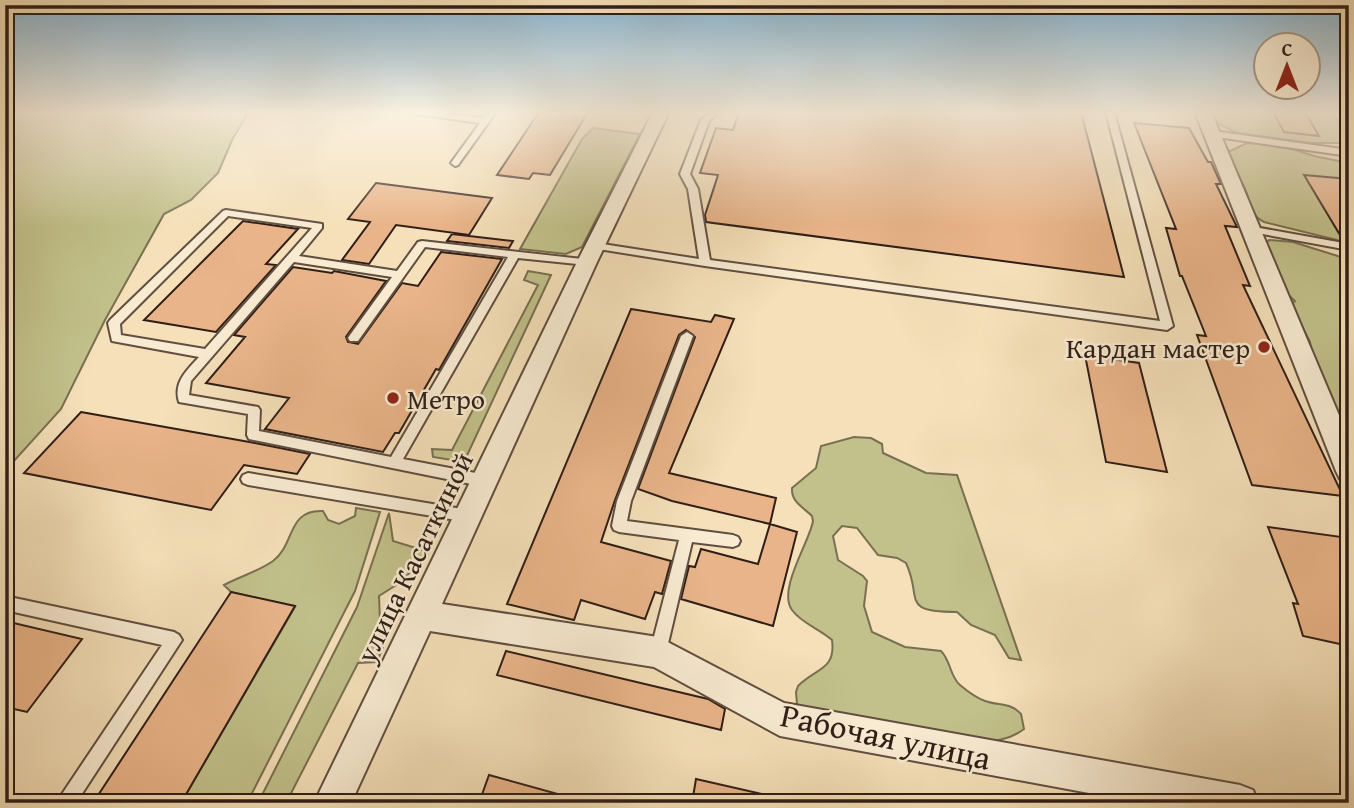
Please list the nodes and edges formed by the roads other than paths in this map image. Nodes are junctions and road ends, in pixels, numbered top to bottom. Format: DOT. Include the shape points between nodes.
graph roads {
  1 [pos="465,150"];
  2 [pos="642,150"];
  3 [pos="694,150"];
  4 [pos="1120,150"];
  5 [pos="1219,150"];
  6 [pos="1325,150"];
  7 [pos="1349,153"];
  8 [pos="456,163"];
  9 [pos="1249,229"];
  10 [pos="1349,247"];
  11 [pos="591,254"];
  12 [pos="514,255"];
  13 [pos="291,258"];
  14 [pos="705,263"];
  15 [pos="400,275"];
  16 [pos="687,335"];
  17 [pos="354,338"];
  18 [pos="207,354"];
  19 [pos="395,461"];
  20 [pos="1349,471"];
  21 [pos="248,479"];
  22 [pos="486,481"];
  23 [pos="467,516"];
  24 [pos="687,535"];
  25 [pos="733,541"];
  26 [pos="5,603"];
  27 [pos="421,615"];
  28 [pos="658,652"];
  29 [pos="65,803"];
  30 [pos="332,803"];
  31 [pos="1240,803"];
  1 -- 8 [label="lane"];
  2 -- 11 [label="street, улица Касаткиной"];
  3 -- 14 [label="lane" via="685,174 693,189"];
  4 -- 14 [label="lane" via="1167,326"];
  5 -- 9 [label="street"];
  6 -- 7 [label="lane"];
  9 -- 10 [label="lane"];
  9 -- 20 [label="street"];
  11 -- 12 [label="lane"];
  11 -- 14 [label="lane"];
  11 -- 22 [label="street, улица Касаткиной"];
  12 -- 15 [label="lane" via="422,244"];
  12 -- 19 [label="lane"];
  13 -- 15 [label="lane"];
  13 -- 18 [label="lane"];
  13 -- 18 [label="lane" via="319,226 226,213 114,323 116,338"];
  15 -- 17 [label="lane"];
  16 -- 24 [label="lane" via="624,501 619,526"];
  18 -- 19 [label="lane" via="185,380 183,399 254,410 253,435"];
  19 -- 22 [label="lane"];
  21 -- 23 [label="lane"];
  22 -- 23 [label="street, улица Касаткиной"];
  23 -- 27 [label="street, улица Касаткиной"];
  24 -- 25 [label="lane"];
  24 -- 28 [label="lane"];
  26 -- 29 [label="lane" via="174,640"];
  27 -- 28 [label="street, Рабочая улица"];
  27 -- 30 [label="street, улица Касаткиной"];
  28 -- 31 [label="street, Рабочая улица" via="779,719"];
}
